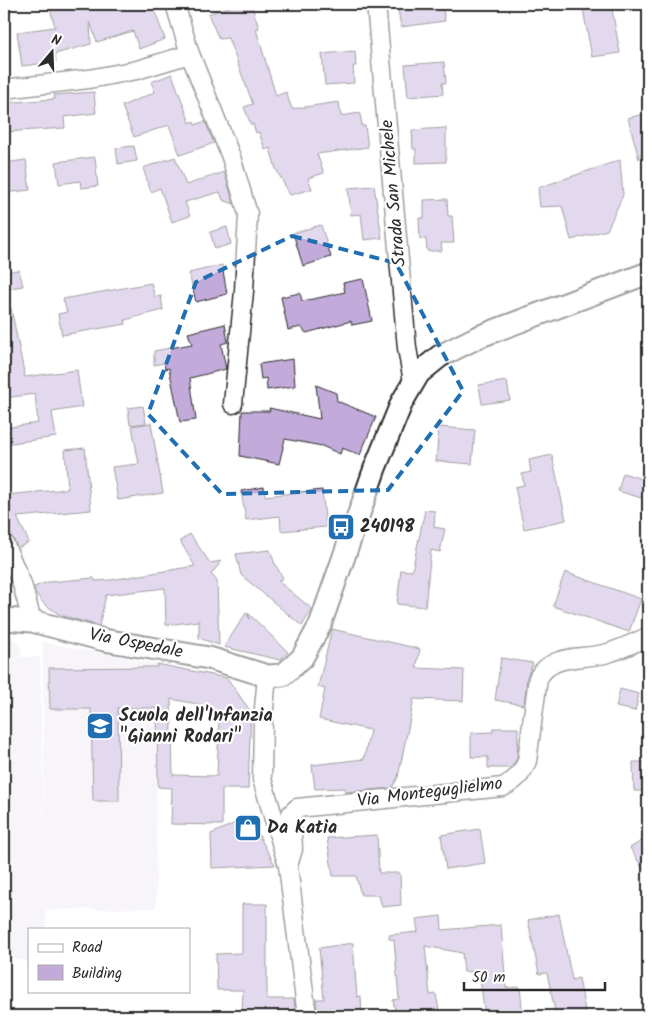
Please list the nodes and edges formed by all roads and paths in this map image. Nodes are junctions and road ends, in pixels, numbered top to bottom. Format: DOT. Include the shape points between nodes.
graph roads {
  1 [pos="175,4"];
  2 [pos="376,4"];
  3 [pos="190,54"];
  4 [pos="4,89"];
  5 [pos="648,273"];
  6 [pos="412,382"];
  7 [pos="232,404"];
  8 [pos="4,542"];
  9 [pos="4,619"];
  10 [pos="32,621"];
  11 [pos="648,637"];
  12 [pos="267,676"];
  13 [pos="288,866"];
  14 [pos="307,1016"];
  1 -- 3 [label="street"];
  2 -- 6 [label="street, Strada San Michele"];
  3 -- 4 [label="street" via="137,70"];
  3 -- 7 [label="street" via="231,157 248,214"];
  5 -- 6 [label="street" via="453,348"];
  6 -- 12 [label="street" via="376,468 317,632 302,658 289,672 276,677"];
  8 -- 10 [label="street" via="22,584"];
  9 -- 10 [label="street, Via Ospedale"];
  10 -- 12 [label="street, Via Ospedale" via="104,640 209,658"];
  11 -- 13 [label="street, Via Monteguglielmo" via="608,653 552,663 544,668 538,678 527,761 516,780 503,787 297,808 292,814 294,848"];
  12 -- 13 [label="street" via="262,779"];
  13 -- 14 [label="street"];
}
